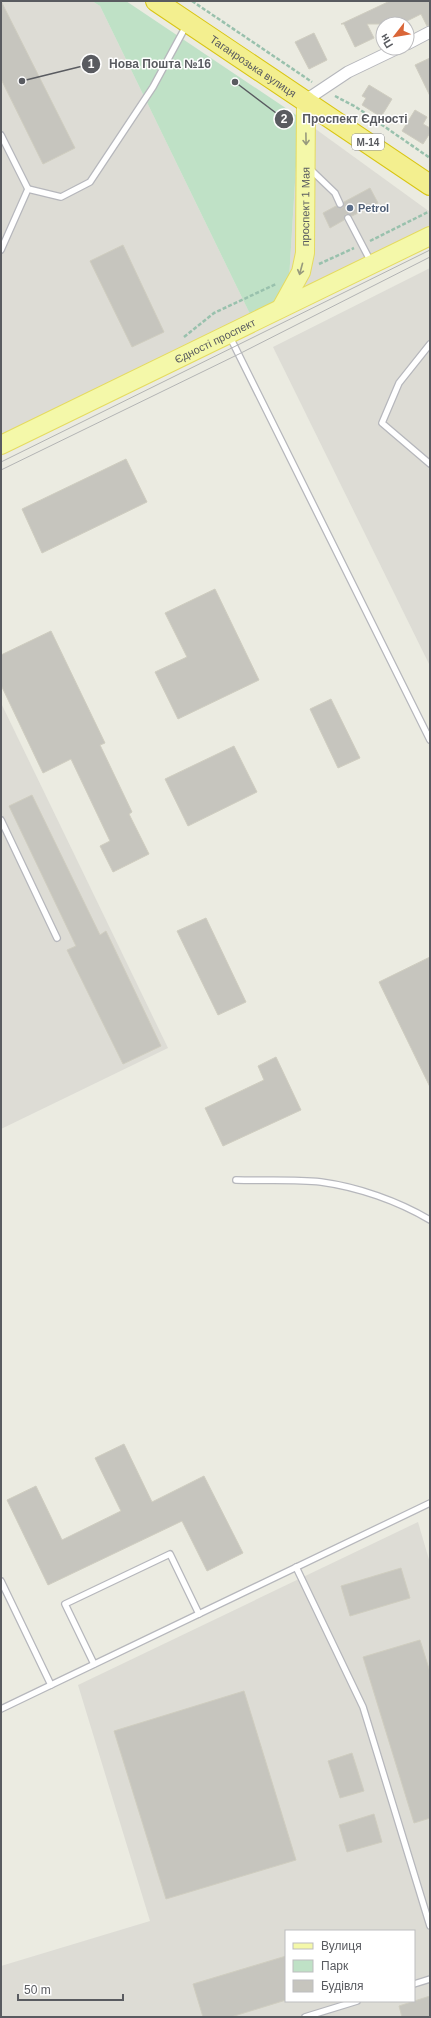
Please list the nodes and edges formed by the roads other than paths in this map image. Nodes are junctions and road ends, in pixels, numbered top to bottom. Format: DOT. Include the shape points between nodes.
graph roads {
  1 [pos="156,1"];
  2 [pos="188,22"];
  3 [pos="430,32"];
  4 [pos="415,40"];
  5 [pos="381,56"];
  6 [pos="306,100"];
  7 [pos="1,135"];
  8 [pos="306,165"];
  9 [pos="430,185"];
  10 [pos="28,189"];
  11 [pos="340,204"];
  12 [pos="348,218"];
  13 [pos="430,236"];
  14 [pos="1,250"];
  15 [pos="372,264"];
  16 [pos="281,308"];
  17 [pos="229,334"];
  18 [pos="430,344"];
  19 [pos="1,446"];
  20 [pos="430,464"];
  21 [pos="430,740"];
  22 [pos="1,820"];
  23 [pos="57,938"];
  24 [pos="236,1180"];
  25 [pos="430,1220"];
  26 [pos="430,1503"];
  27 [pos="296,1567"];
  28 [pos="1,1582"];
  29 [pos="199,1614"];
  30 [pos="94,1664"];
  31 [pos="51,1685"];
  32 [pos="1,1708"];
  33 [pos="430,1926"];
  34 [pos="430,1979"];
  35 [pos="415,1984"];
  36 [pos="354,2002"];
  37 [pos="305,2017"];
  1 -- 2 [label="highway, Таганрозька вулиця / М-14"];
  2 -- 6 [label="highway, Таганрозька вулиця / М-14"];
  2 -- 10 [label="lane" via="153,87 90,182 62,196"];
  3 -- 4 [label="street"];
  5 -- 6 [label="street" via="348,72"];
  6 -- 8 [label="main road, проспект 1 Мая, one-way"];
  6 -- 9 [label="highway, Таганрозька вулиця / М-14"];
  7 -- 10 [label="lane"];
  8 -- 11 [label="lane" via="335,193"];
  8 -- 16 [label="main road, проспект 1 Мая, one-way" via="306,233 301,272"];
  10 -- 14 [label="lane"];
  12 -- 15 [label="lane"];
  13 -- 15 [label="main road, Єдності проспект"];
  15 -- 16 [label="main road, Єдності проспект"];
  16 -- 17 [label="main road, Єдності проспект"];
  17 -- 19 [label="main road, Єдності проспект"];
  17 -- 21 [label="lane"];
  18 -- 20 [label="lane" via="399,383 382,423"];
  22 -- 23 [label="lane"];
  24 -- 25 [label="lane" via="320,1182 365,1191"];
  26 -- 27 [label="lane"];
  27 -- 29 [label="lane"];
  27 -- 33 [label="lane" via="363,1707"];
  28 -- 31 [label="lane"];
  29 -- 30 [label="lane"];
  29 -- 30 [label="lane" via="170,1554 65,1604"];
  30 -- 31 [label="lane"];
  31 -- 32 [label="lane"];
  34 -- 35 [label="lane"];
  36 -- 37 [label="lane"];
}
